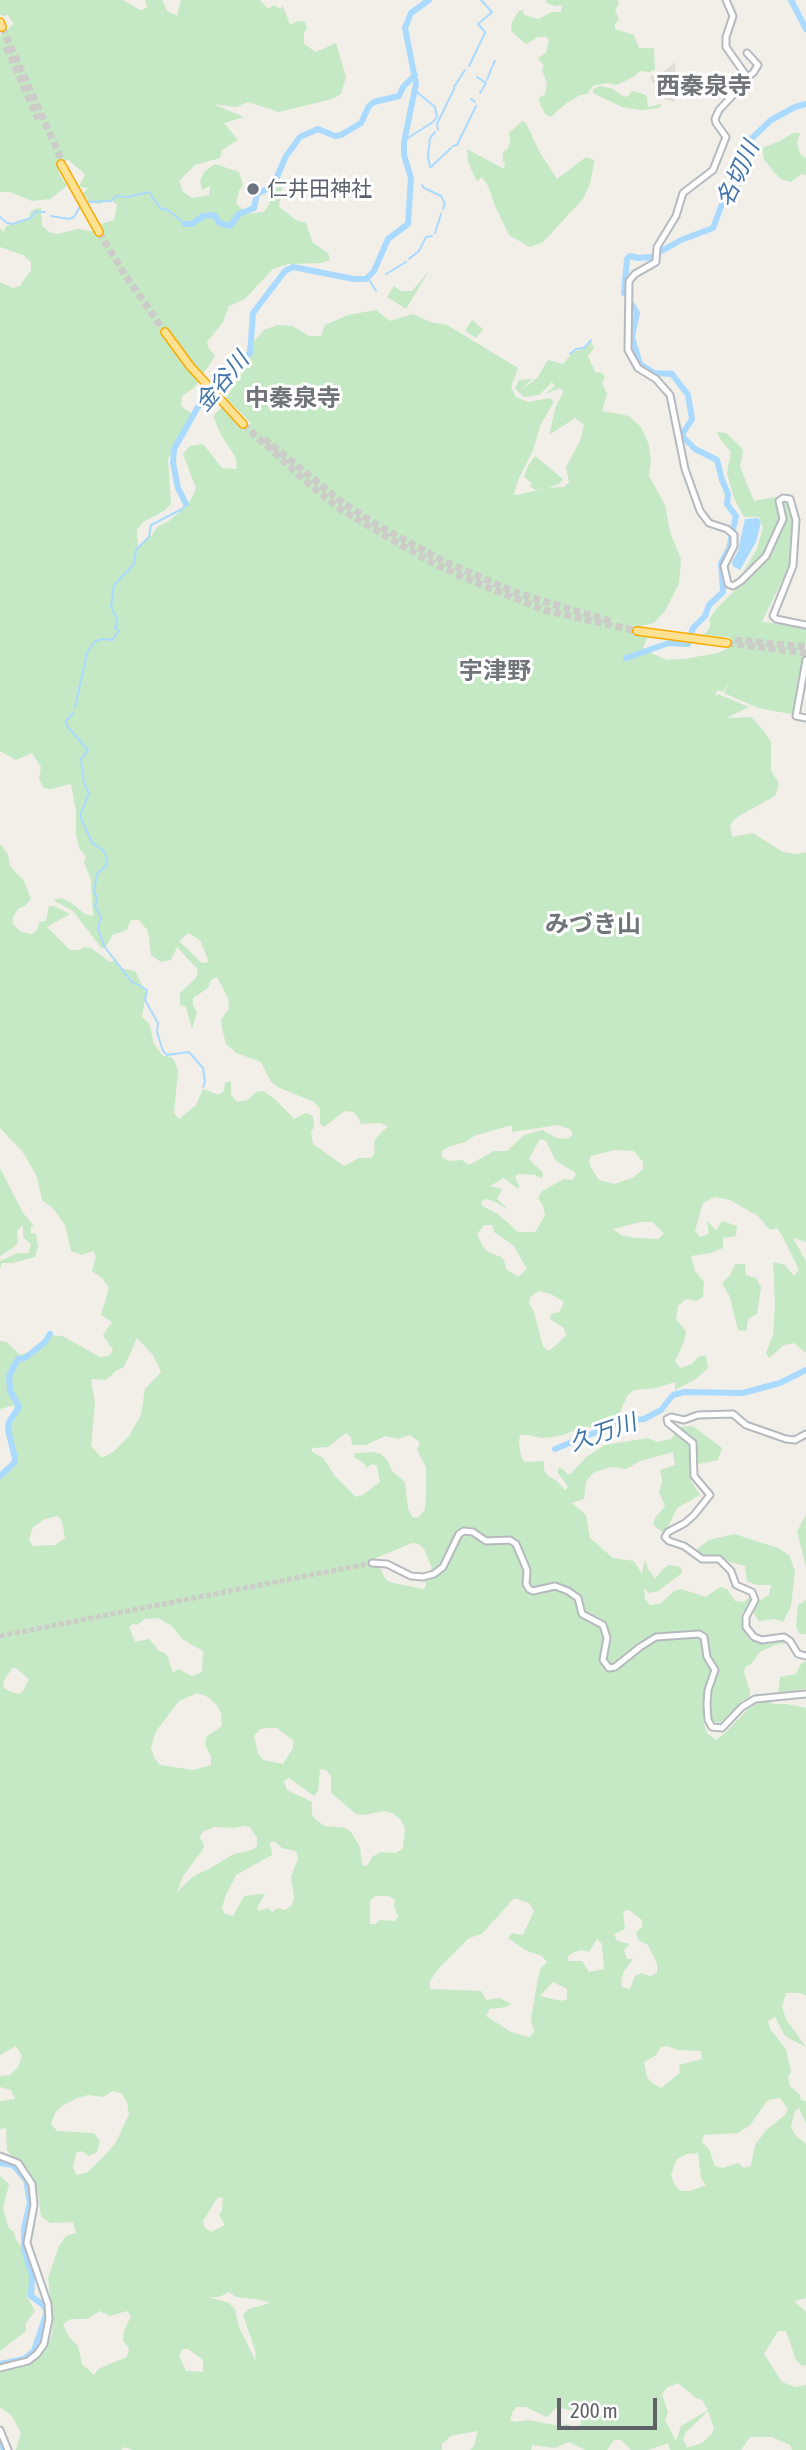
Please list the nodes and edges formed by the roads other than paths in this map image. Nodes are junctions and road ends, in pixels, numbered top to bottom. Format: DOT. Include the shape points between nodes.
graph roads {
  1 [pos="726,0"];
  2 [pos="747,53"];
  3 [pos="747,77"];
  4 [pos="62,163"];
  5 [pos="98,228"];
  6 [pos="166,331"];
  7 [pos="244,424"];
  8 [pos="806,625"];
  9 [pos="638,630"];
  10 [pos="727,641"];
  11 [pos="806,660"];
  12 [pos="806,718"];
  13 [pos="806,1434"];
  14 [pos="372,1563"];
  15 [pos="806,1656"];
  16 [pos="806,1694"];
  17 [pos="0,2156"];
  18 [pos="0,2368"];
  19 [pos="0,2430"];
  20 [pos="8,2450"];
  1 -- 3 [label="main road" via="733,16 726,47"];
  2 -- 3 [label="main road" via="758,64"];
  3 -- 8 [label="main road" via="715,118 726,137 714,168 683,192 654,264 629,281 628,350 638,368 670,395 685,469 700,512 709,523 733,534 734,546 724,566 729,584 741,582 766,556 783,519 779,501 790,499 796,520 793,566 773,615"];
  4 -- 5 [label="highway"];
  6 -- 7 [label="highway"];
  9 -- 10 [label="highway"];
  11 -- 12 [label="main road" via="796,716"];
  13 -- 15 [label="main road" via="786,1439 746,1425 733,1413 667,1419 692,1443 694,1476 710,1494 694,1516 665,1537 702,1559 719,1559 731,1571 736,1586 752,1592 755,1600 746,1627 754,1637 784,1637 798,1654"];
  14 -- 16 [label="main road" via="423,1577 443,1567 464,1531 486,1541 510,1540 525,1566 529,1589 555,1586 568,1591 578,1598 582,1614 603,1625 607,1638 603,1660 609,1668 656,1637 702,1635 715,1670 708,1696 712,1727 722,1728 755,1699"];
  17 -- 18 [label="main road" via="18,2163 32,2184 34,2205 26,2243 50,2319 37,2354"];
  19 -- 20 [label="main road"];
}
